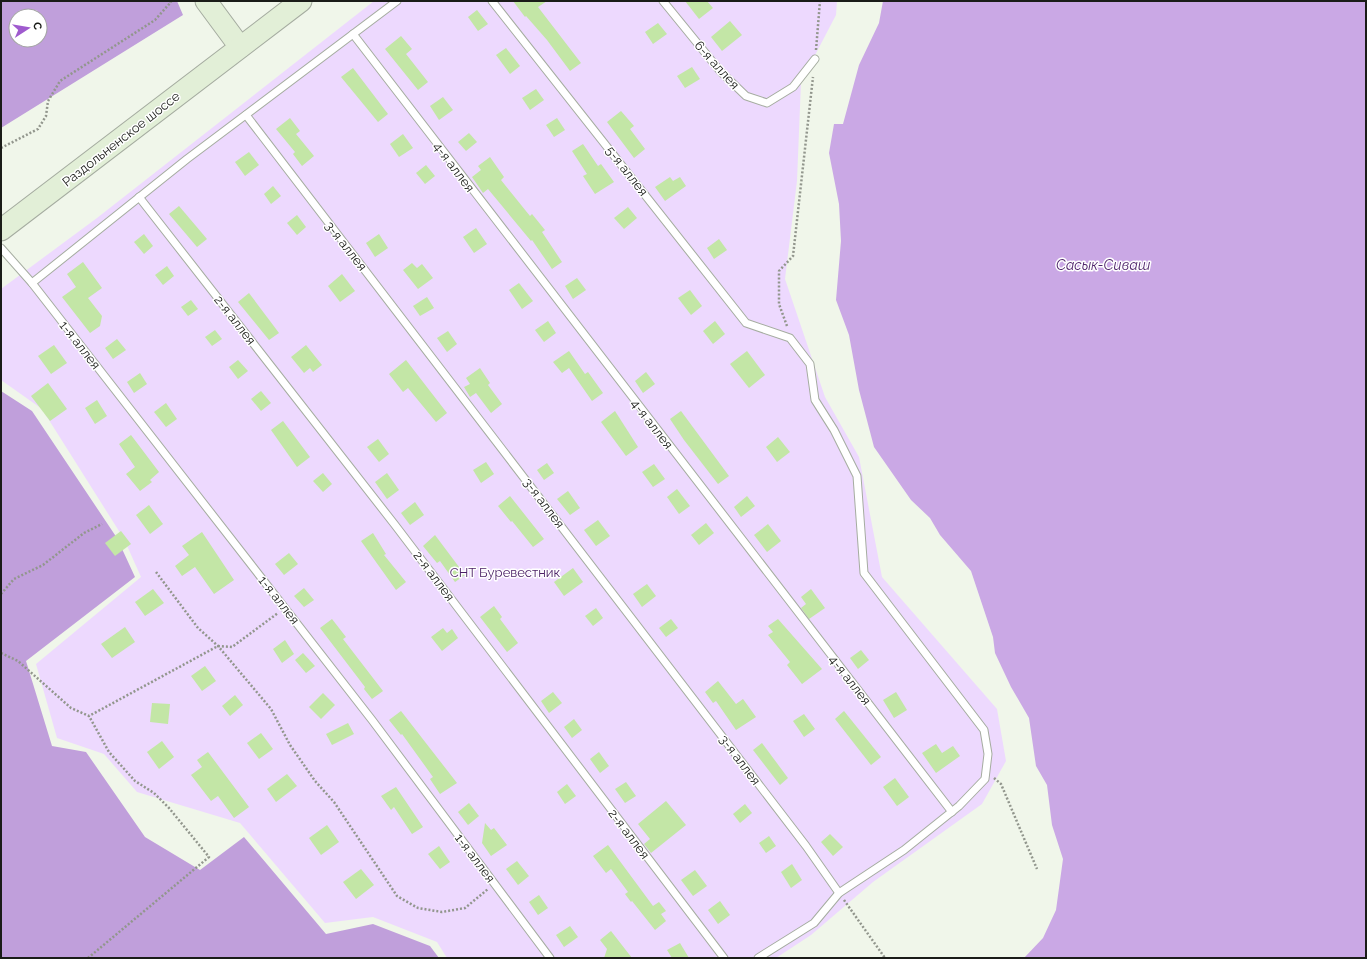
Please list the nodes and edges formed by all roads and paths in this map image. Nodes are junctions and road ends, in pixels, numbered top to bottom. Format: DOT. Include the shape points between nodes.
graph roads {
  1 [pos="170,1"];
  2 [pos="206,1"];
  3 [pos="301,1"];
  4 [pos="397,1"];
  5 [pos="492,1"];
  6 [pos="664,1"];
  7 [pos="820,1"];
  8 [pos="353,34"];
  9 [pos="240,47"];
  10 [pos="815,59"];
  11 [pos="246,115"];
  12 [pos="1,148"];
  13 [pos="139,197"];
  14 [pos="1,230"];
  15 [pos="1,248"];
  16 [pos="32,283"];
  17 [pos="791,338"];
  18 [pos="102,524"];
  19 [pos="156,572"];
  20 [pos="1,594"];
  21 [pos="284,608"];
  22 [pos="218,646"];
  23 [pos="1,653"];
  24 [pos="89,716"];
  25 [pos="986,772"];
  26 [pos="952,812"];
  27 [pos="1037,869"];
  28 [pos="495,884"];
  29 [pos="839,893"];
  30 [pos="88,958"];
  31 [pos="550,958"];
  32 [pos="724,958"];
  33 [pos="758,958"];
  34 [pos="885,958"];
  1 -- 12 [label="path" via="155,20 60,81 48,100 46,116 38,129"];
  2 -- 9 [label="main road"];
  3 -- 9 [label="main road, Раздольненское шоссе"];
  4 -- 8 [label="lane"];
  5 -- 17 [label="lane, 5-я аллея" via="746,324"];
  6 -- 10 [label="lane, 6-я аллея" via="720,71 746,96 767,103 793,88"];
  7 -- 10 [label="path"];
  8 -- 11 [label="lane"];
  8 -- 26 [label="lane, 4-я аллея"];
  9 -- 14 [label="main road, Раздольненское шоссе"];
  10 -- 17 [label="path" via="793,256 779,270 779,304"];
  11 -- 13 [label="lane"];
  11 -- 29 [label="lane, 3-я аллея"];
  13 -- 16 [label="lane"];
  13 -- 32 [label="lane, 2-я аллея" via="395,525"];
  15 -- 16 [label="lane, 1-я аллея"];
  16 -- 21 [label="lane, 1-я аллея"];
  17 -- 25 [label="lane" via="810,364 815,400 834,430 857,476 864,573 984,730 988,754"];
  18 -- 20 [label="path" via="84,533 43,565 14,579"];
  19 -- 22 [label="path" via="198,628"];
  21 -- 22 [label="path" via="232,648"];
  21 -- 28 [label="lane, 1-я аллея"];
  22 -- 24 [label="path"];
  22 -- 28 [label="path" via="271,709 290,745 315,781 334,802 397,896 418,908 442,912 465,908"];
  23 -- 24 [label="path" via="18,661 71,708"];
  24 -- 30 [label="path" via="109,752 135,781 154,793 169,808 209,857"];
  25 -- 26 [label="lane" via="985,779"];
  25 -- 27 [label="path" via="1001,784"];
  26 -- 29 [label="lane" via="904,850"];
  28 -- 31 [label="lane, 1-я аллея"];
  29 -- 33 [label="lane" via="814,923"];
  29 -- 34 [label="path"];
}
